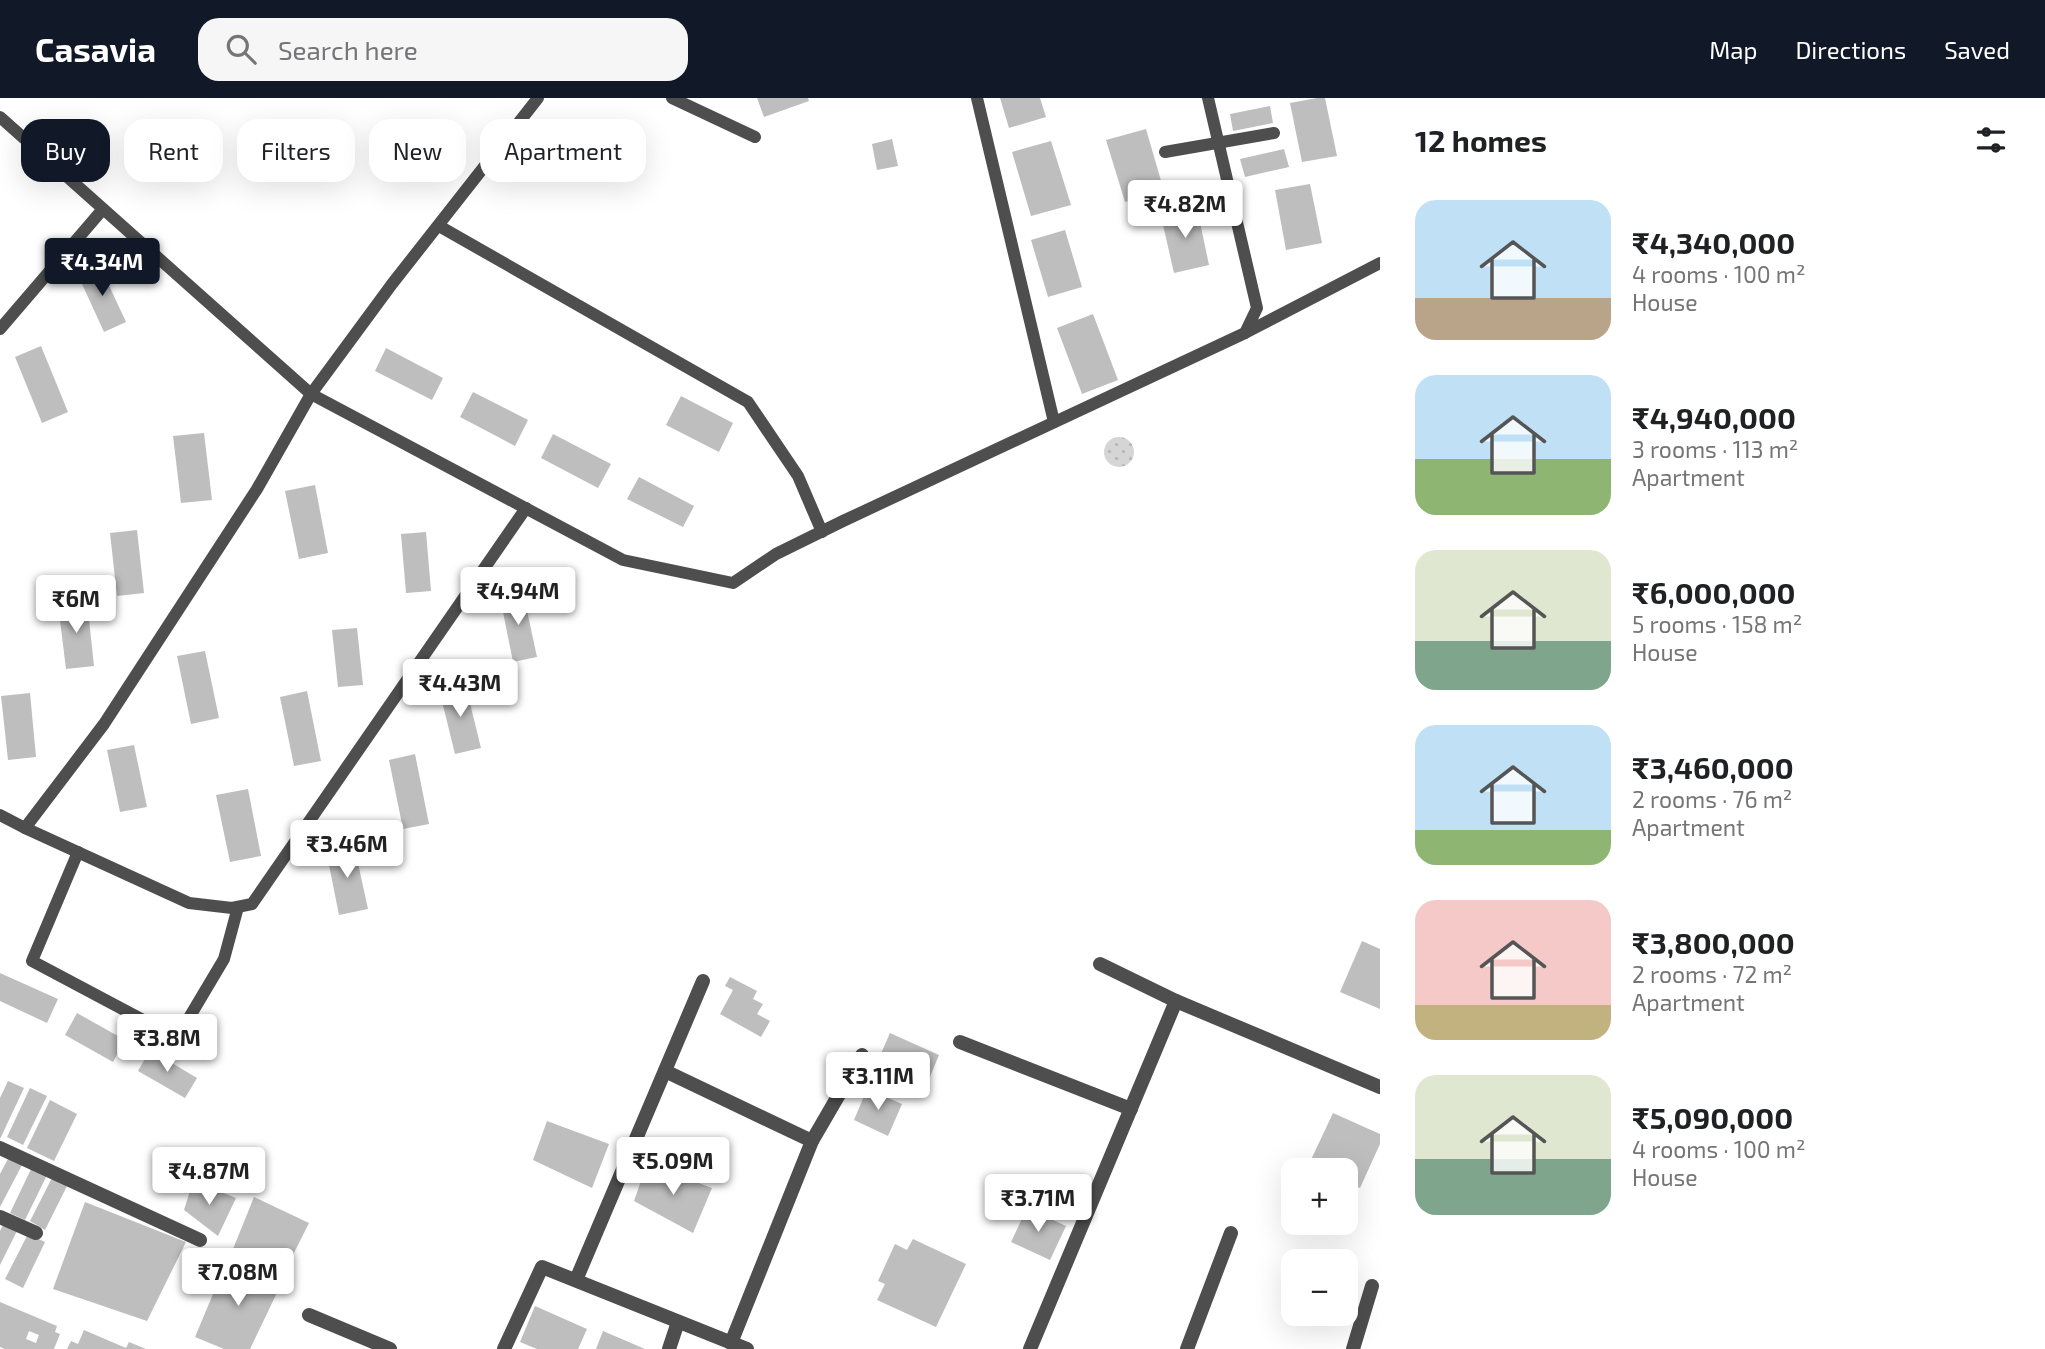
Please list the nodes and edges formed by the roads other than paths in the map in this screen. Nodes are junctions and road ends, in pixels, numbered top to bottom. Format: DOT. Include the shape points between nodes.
graph roads {
  1 [pos="538,98"];
  2 [pos="672,98"];
  3 [pos="977,98"];
  4 [pos="1208,98"];
  5 [pos="0,117"];
  6 [pos="1274,133"];
  7 [pos="755,137"];
  8 [pos="1219,144"];
  9 [pos="1165,152"];
  10 [pos="103,209"];
  11 [pos="439,226"];
  12 [pos="1380,263"];
  13 [pos="0,329"];
  14 [pos="1245,333"];
  15 [pos="311,394"];
  16 [pos="1054,422"];
  17 [pos="526,508"];
  18 [pos="822,532"];
  19 [pos="0,816"];
  20 [pos="25,828"];
  21 [pos="78,852"];
  22 [pos="238,906"];
  23 [pos="1100,964"];
  24 [pos="704,981"];
  25 [pos="1176,1001"];
  26 [pos="960,1042"];
  27 [pos="862,1055"];
  28 [pos="665,1071"];
  29 [pos="1380,1087"];
  30 [pos="1131,1109"];
  31 [pos="812,1141"];
  32 [pos="0,1148"];
  33 [pos="0,1217"];
  34 [pos="36,1233"];
  35 [pos="1231,1233"];
  36 [pos="200,1240"];
  37 [pos="576,1280"];
  38 [pos="1372,1286"];
  39 [pos="309,1315"];
  40 [pos="678,1322"];
  41 [pos="732,1343"];
  42 [pos="390,1349"];
  43 [pos="504,1349"];
  44 [pos="669,1349"];
  45 [pos="747,1349"];
  46 [pos="1030,1349"];
  47 [pos="1187,1349"];
  48 [pos="1353,1349"];
  1 -- 11 [label="lane"];
  2 -- 7 [label="lane"];
  3 -- 16 [label="lane"];
  4 -- 8 [label="lane"];
  5 -- 10 [label="lane"];
  6 -- 8 [label="lane"];
  8 -- 9 [label="lane"];
  8 -- 14 [label="lane" via="1257,308"];
  10 -- 13 [label="lane"];
  10 -- 15 [label="lane"];
  11 -- 15 [label="lane"];
  11 -- 18 [label="lane" via="748,402 798,476"];
  12 -- 14 [label="lane"];
  14 -- 16 [label="lane"];
  15 -- 17 [label="lane"];
  15 -- 20 [label="lane" via="257,489 104,724"];
  16 -- 18 [label="lane"];
  17 -- 18 [label="lane" via="623,560 733,583 776,554"];
  17 -- 22 [label="lane" via="252,904"];
  19 -- 20 [label="lane"];
  20 -- 21 [label="lane"];
  21 -- 22 [label="lane" via="189,903"];
  21 -- 22 [label="lane" via="32,961 177,1038 225,959"];
  23 -- 25 [label="street"];
  24 -- 28 [label="street"];
  25 -- 29 [label="street"];
  25 -- 30 [label="street"];
  26 -- 30 [label="street"];
  27 -- 31 [label="street"];
  28 -- 31 [label="street"];
  28 -- 37 [label="street"];
  30 -- 46 [label="street"];
  31 -- 41 [label="street"];
  32 -- 36 [label="street"];
  33 -- 34 [label="street"];
  35 -- 47 [label="street"];
  37 -- 40 [label="street"];
  37 -- 43 [label="street" via="542,1267"];
  38 -- 48 [label="street"];
  39 -- 42 [label="street"];
  40 -- 41 [label="street"];
  40 -- 44 [label="street"];
  41 -- 45 [label="street"];
}
